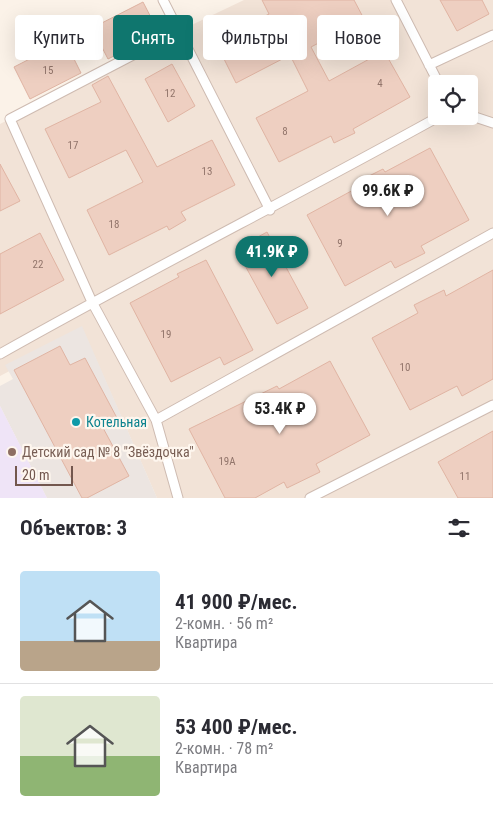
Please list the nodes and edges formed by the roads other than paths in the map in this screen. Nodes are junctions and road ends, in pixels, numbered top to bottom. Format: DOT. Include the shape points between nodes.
graph roads {
  1 [pos="163,0"];
  2 [pos="396,0"];
  3 [pos="171,15"];
  4 [pos="493,35"];
  5 [pos="193,59"];
  6 [pos="123,60"];
  7 [pos="429,65"];
  8 [pos="434,75"];
  9 [pos="478,119"];
  10 [pos="428,123"];
  11 [pos="493,124"];
  12 [pos="270,210"];
  13 [pos="493,233"];
  14 [pos="92,302"];
  15 [pos="0,354"];
  16 [pos="493,405"];
  17 [pos="156,420"];
  18 [pos="178,498"];
  19 [pos="310,498"];
  1 -- 3 [label="lane"];
  2 -- 7 [label="lane"];
  4 -- 7 [label="lane"];
  5 -- 12 [label="lane"];
  6 -- 14 [label="lane" via="10,119"];
  7 -- 8 [label="lane"];
  9 -- 11 [label="lane"];
  10 -- 12 [label="lane"];
  12 -- 14 [label="lane"];
  13 -- 17 [label="lane"];
  14 -- 15 [label="lane"];
  14 -- 17 [label="lane"];
  16 -- 19 [label="lane"];
  17 -- 18 [label="lane"];
}
